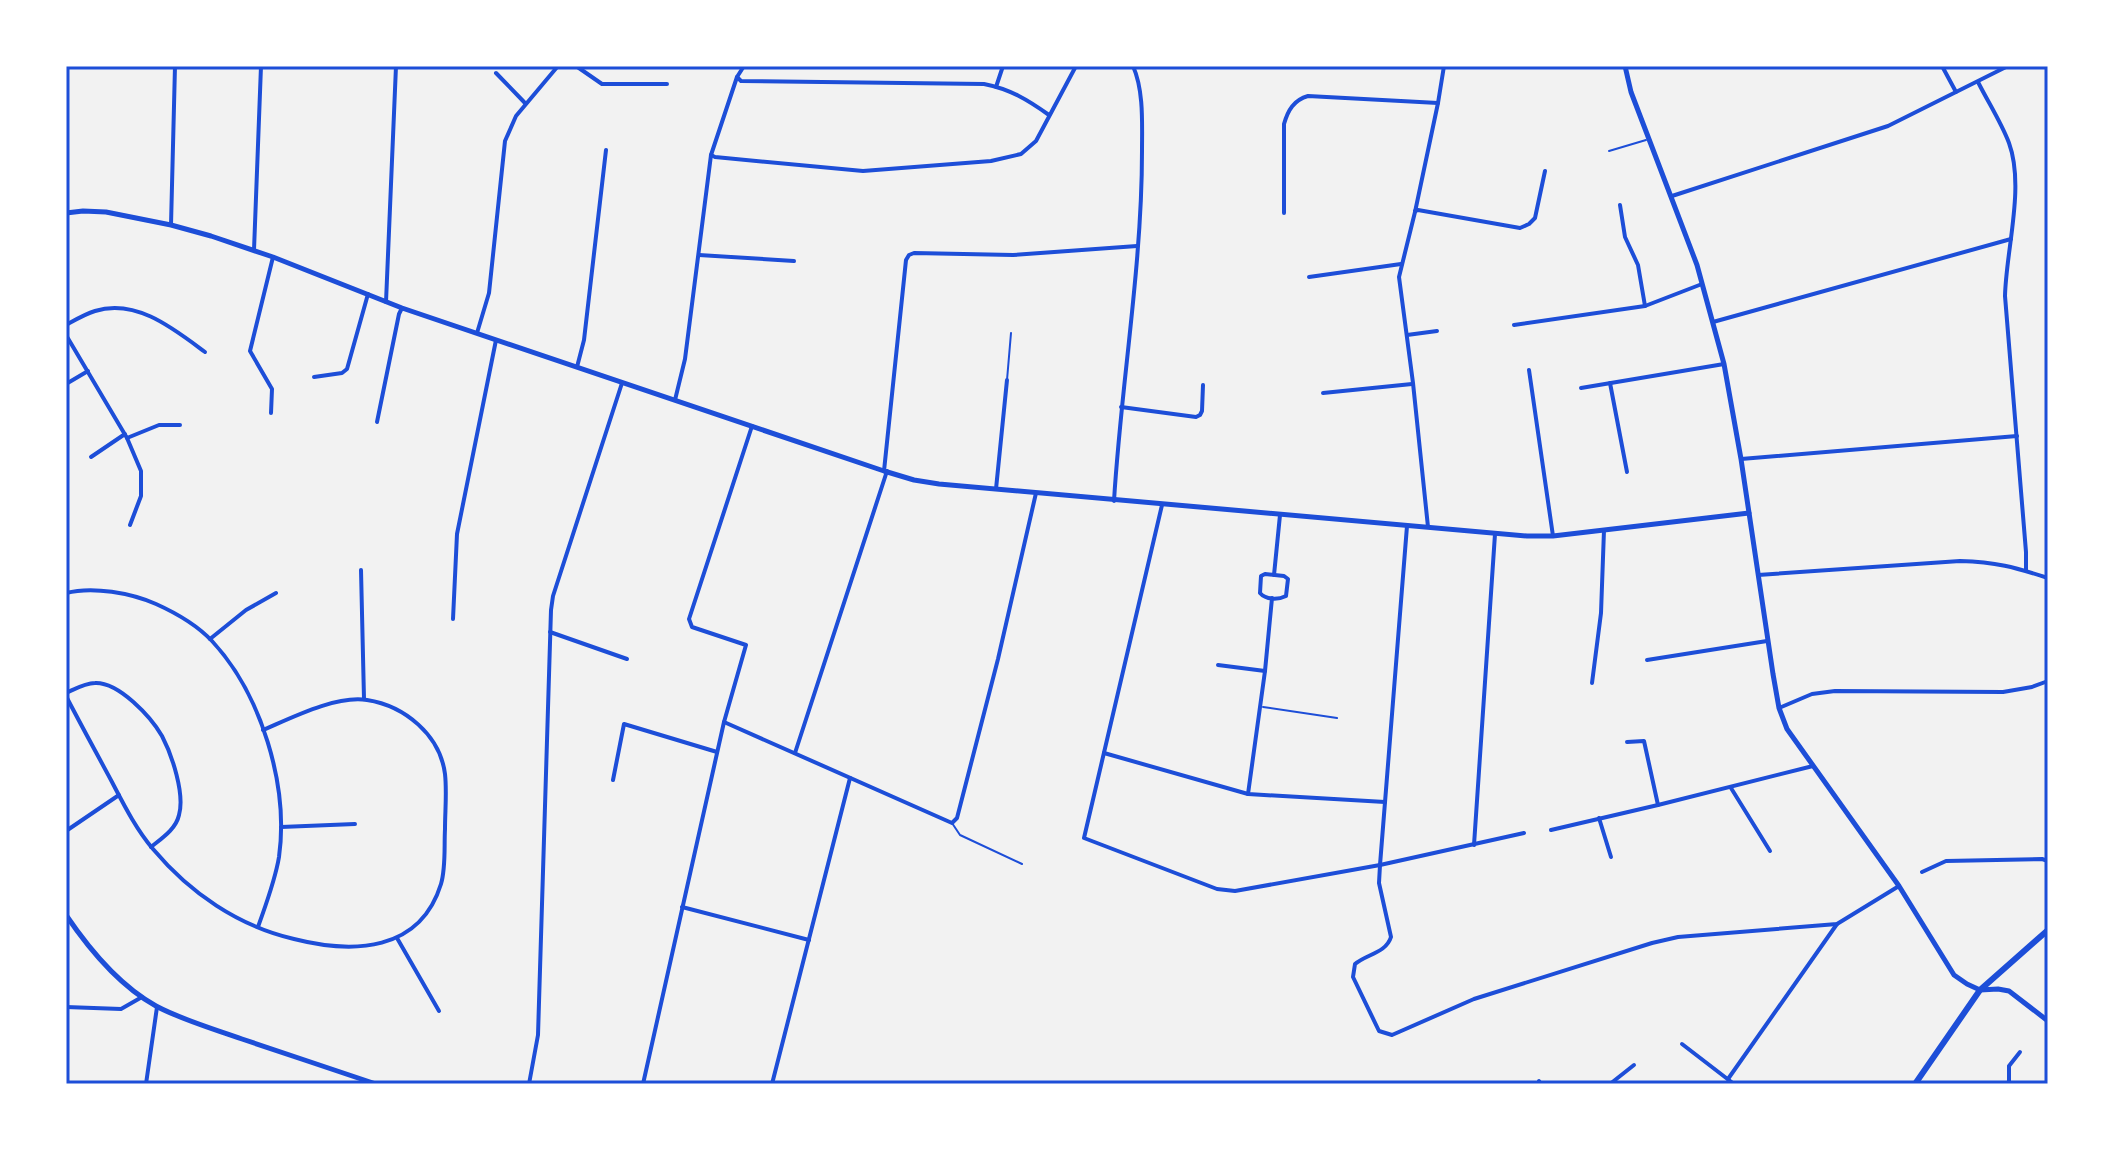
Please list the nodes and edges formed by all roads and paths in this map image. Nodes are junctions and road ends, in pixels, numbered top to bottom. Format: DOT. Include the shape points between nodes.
graph roads {
  1 [pos="175,66"];
  2 [pos="261,66"];
  3 [pos="396,66"];
  4 [pos="558,66"];
  5 [pos="576,66"];
  6 [pos="744,66"];
  7 [pos="1003,66"];
  8 [pos="1076,66"];
  9 [pos="1133,66"];
  10 [pos="1444,66"];
  11 [pos="1625,66"];
  12 [pos="1942,66"];
  13 [pos="2008,66"];
  14 [pos="496,73"];
  15 [pos="737,77"];
  16 [pos="1978,82"];
  17 [pos="667,84"];
  18 [pos="996,87"];
  19 [pos="1956,92"];
  20 [pos="1438,103"];
  21 [pos="526,104"];
  22 [pos="1050,116"];
  23 [pos="1650,139"];
  24 [pos="606,150"];
  25 [pos="1609,151"];
  26 [pos="711,155"];
  27 [pos="1545,171"];
  28 [pos="1672,196"];
  29 [pos="1620,205"];
  30 [pos="1415,212"];
  31 [pos="66,213"];
  32 [pos="1284,213"];
  33 [pos="171,225"];
  34 [pos="2011,239"];
  35 [pos="1137,246"];
  36 [pos="254,250"];
  37 [pos="699,255"];
  38 [pos="273,257"];
  39 [pos="794,261"];
  40 [pos="1401,264"];
  41 [pos="1309,277"];
  42 [pos="1702,284"];
  43 [pos="368,294"];
  44 [pos="386,302"];
  45 [pos="1645,306"];
  46 [pos="402,308"];
  47 [pos="1713,322"];
  48 [pos="66,325"];
  49 [pos="1514,325"];
  50 [pos="1437,331"];
  51 [pos="477,333"];
  52 [pos="1011,333"];
  53 [pos="66,335"];
  54 [pos="1407,335"];
  55 [pos="496,340"];
  56 [pos="205,352"];
  57 [pos="1724,364"];
  58 [pos="577,367"];
  59 [pos="1529,370"];
  60 [pos="89,371"];
  61 [pos="314,377"];
  62 [pos="1007,380"];
  63 [pos="622,383"];
  64 [pos="1413,383"];
  65 [pos="1610,383"];
  66 [pos="66,384"];
  67 [pos="1203,385"];
  68 [pos="1581,388"];
  69 [pos="1323,393"];
  70 [pos="675,400"];
  71 [pos="1121,407"];
  72 [pos="271,413"];
  73 [pos="377,422"];
  74 [pos="180,425"];
  75 [pos="752,426"];
  76 [pos="126,436"];
  77 [pos="2017,436"];
  78 [pos="91,457"];
  79 [pos="1741,459"];
  80 [pos="886,471"];
  81 [pos="1627,472"];
  82 [pos="996,490"];
  83 [pos="1036,493"];
  84 [pos="1114,501"];
  85 [pos="1162,505"];
  86 [pos="1749,513"];
  87 [pos="1280,515"];
  88 [pos="130,525"];
  89 [pos="1407,526"];
  90 [pos="1428,527"];
  91 [pos="1604,529"];
  92 [pos="1495,534"];
  93 [pos="1553,536"];
  94 [pos="361,570"];
  95 [pos="2026,570"];
  96 [pos="1274,575"];
  97 [pos="1758,575"];
  98 [pos="2048,578"];
  99 [pos="66,593"];
  100 [pos="276,593"];
  101 [pos="1272,598"];
  102 [pos="453,619"];
  103 [pos="550,632"];
  104 [pos="210,639"];
  105 [pos="1768,641"];
  106 [pos="627,659"];
  107 [pos="1647,660"];
  108 [pos="1218,665"];
  109 [pos="1265,671"];
  110 [pos="2048,681"];
  111 [pos="1592,683"];
  112 [pos="66,695"];
  113 [pos="364,699"];
  114 [pos="1260,707"];
  115 [pos="1779,708"];
  116 [pos="1337,718"];
  117 [pos="724,722"];
  118 [pos="263,730"];
  119 [pos="1627,742"];
  120 [pos="717,752"];
  121 [pos="795,753"];
  122 [pos="1104,753"];
  123 [pos="1813,766"];
  124 [pos="850,778"];
  125 [pos="613,780"];
  126 [pos="1731,787"];
  127 [pos="1248,794"];
  128 [pos="119,795"];
  129 [pos="1385,802"];
  130 [pos="1658,805"];
  131 [pos="1599,818"];
  132 [pos="952,823"];
  133 [pos="355,824"];
  134 [pos="280,827"];
  135 [pos="1551,830"];
  136 [pos="66,831"];
  137 [pos="1524,833"];
  138 [pos="1474,845"];
  139 [pos="151,847"];
  140 [pos="1770,851"];
  141 [pos="1611,857"];
  142 [pos="2048,861"];
  143 [pos="1022,864"];
  144 [pos="1380,865"];
  145 [pos="1922,872"];
  146 [pos="1899,886"];
  147 [pos="682,907"];
  148 [pos="66,915"];
  149 [pos="1837,924"];
  150 [pos="257,928"];
  151 [pos="2048,930"];
  152 [pos="397,938"];
  153 [pos="809,940"];
  154 [pos="1980,990"];
  155 [pos="142,997"];
  156 [pos="158,1006"];
  157 [pos="66,1007"];
  158 [pos="439,1011"];
  159 [pos="2048,1021"];
  160 [pos="1682,1044"];
  161 [pos="2020,1052"];
  162 [pos="1634,1065"];
  163 [pos="1728,1079"];
  164 [pos="146,1084"];
  165 [pos="376,1084"];
  166 [pos="529,1084"];
  167 [pos="643,1084"];
  168 [pos="772,1084"];
  169 [pos="1610,1084"];
  170 [pos="1734,1084"];
  171 [pos="1915,1084"];
  172 [pos="2007,1084"];
  1 -- 33 [label="street"];
  2 -- 36 [label="street"];
  3 -- 44 [label="street"];
  4 -- 21 [label="street"];
  5 -- 17 [label="street" via="602,84"];
  6 -- 15 [label="street"];
  7 -- 18 [label="street"];
  8 -- 22 [label="street"];
  9 -- 35 [label="street" via="1142,130"];
  10 -- 20 [label="street"];
  11 -- 23 [label="street"];
  12 -- 19 [label="street"];
  13 -- 16 [label="street"];
  14 -- 21 [label="street"];
  15 -- 18 [label="street"];
  15 -- 26 [label="street"];
  16 -- 19 [label="street"];
  16 -- 34 [label="street" via="2012,155"];
  18 -- 22 [label="street" via="1020,95"];
  19 -- 28 [label="street" via="1888,126"];
  20 -- 30 [label="street"];
  20 -- 32 [label="street" via="1308,96 1298,100 1284,124"];
  21 -- 51 [label="street" via="505,141 489,293"];
  22 -- 26 [label="street" via="1024,152 991,161 863,171"];
  23 -- 25 [label="lane"];
  23 -- 28 [label="street"];
  24 -- 58 [label="street"];
  26 -- 37 [label="street"];
  27 -- 30 [label="street" via="1535,218 1520,228"];
  28 -- 42 [label="street"];
  29 -- 45 [label="street"];
  30 -- 40 [label="street"];
  31 -- 33 [label="street" via="95,211"];
  33 -- 36 [label="street"];
  34 -- 47 [label="street"];
  34 -- 77 [label="street" via="2005,296"];
  35 -- 71 [label="street"];
  35 -- 80 [label="street" via="1013,255 909,255"];
  36 -- 38 [label="street"];
  37 -- 39 [label="street"];
  37 -- 70 [label="street"];
  38 -- 43 [label="street"];
  38 -- 72 [label="street" via="250,351 272,389"];
  40 -- 41 [label="street"];
  40 -- 54 [label="street"];
  42 -- 45 [label="street"];
  42 -- 47 [label="street"];
  43 -- 44 [label="street"];
  43 -- 61 [label="street" via="347,369"];
  44 -- 46 [label="street"];
  45 -- 49 [label="street"];
  46 -- 51 [label="street"];
  46 -- 73 [label="street"];
  47 -- 57 [label="street"];
  48 -- 56 [label="street" via="96,310 133,310"];
  50 -- 54 [label="street"];
  51 -- 55 [label="street"];
  52 -- 62 [label="lane"];
  53 -- 60 [label="street"];
  54 -- 64 [label="street"];
  55 -- 58 [label="street"];
  55 -- 102 [label="street" via="457,534"];
  57 -- 65 [label="street"];
  57 -- 79 [label="street"];
  58 -- 63 [label="street"];
  59 -- 93 [label="street"];
  60 -- 66 [label="street"];
  60 -- 76 [label="street"];
  62 -- 82 [label="street"];
  63 -- 70 [label="street"];
  63 -- 103 [label="street" via="553,596"];
  64 -- 69 [label="street"];
  64 -- 90 [label="street"];
  65 -- 68 [label="street"];
  65 -- 81 [label="street"];
  67 -- 71 [label="street" via="1202,411 1196,417"];
  70 -- 75 [label="street"];
  71 -- 84 [label="street"];
  74 -- 76 [label="street" via="159,425"];
  75 -- 80 [label="street"];
  75 -- 117 [label="street" via="689,619 692,627 746,645"];
  76 -- 78 [label="street"];
  76 -- 88 [label="street" via="141,471 141,496"];
  77 -- 79 [label="street"];
  77 -- 95 [label="street"];
  79 -- 86 [label="street"];
  80 -- 82 [label="street" via="914,480"];
  80 -- 121 [label="street"];
  82 -- 83 [label="street"];
  83 -- 84 [label="street"];
  83 -- 132 [label="street" via="998,659"];
  84 -- 85 [label="street"];
  85 -- 87 [label="street"];
  85 -- 122 [label="street"];
  86 -- 91 [label="street"];
  86 -- 97 [label="street"];
  87 -- 89 [label="street"];
  87 -- 96 [label="street"];
  89 -- 90 [label="street"];
  89 -- 129 [label="street"];
  90 -- 92 [label="street"];
  91 -- 93 [label="street"];
  91 -- 111 [label="street"];
  92 -- 93 [label="street"];
  92 -- 138 [label="street"];
  94 -- 113 [label="street"];
  95 -- 97 [label="street" via="1960,561"];
  95 -- 98 [label="street"];
  96 -- 101 [label="street" via="1260,580 1260,593"];
  96 -- 101 [label="street" via="1288,579 1287,593"];
  97 -- 105 [label="street"];
  99 -- 104 [label="street" via="108,591 139,597"];
  100 -- 104 [label="street"];
  101 -- 109 [label="street"];
  103 -- 106 [label="street"];
  103 -- 166 [label="street" via="538,1035"];
  104 -- 118 [label="street" via="236,674"];
  105 -- 107 [label="street"];
  105 -- 115 [label="street"];
  108 -- 109 [label="street"];
  109 -- 114 [label="street"];
  110 -- 115 [label="street" via="2003,692 1812,694"];
  112 -- 128 [label="street"];
  112 -- 139 [label="street" via="96,683 124,693 161,735 177,778 180,811 169,833"];
  113 -- 118 [label="street" via="339,702"];
  113 -- 152 [label="street" via="419,724 434,742 445,774 442,881 417,924"];
  114 -- 116 [label="lane"];
  114 -- 127 [label="street"];
  115 -- 123 [label="street"];
  117 -- 120 [label="street"];
  117 -- 121 [label="street"];
  118 -- 134 [label="street" via="277,776"];
  119 -- 130 [label="street" via="1644,741"];
  120 -- 125 [label="street" via="624,724"];
  120 -- 147 [label="street"];
  121 -- 124 [label="street"];
  122 -- 127 [label="street"];
  122 -- 144 [label="street" via="1084,838 1217,889 1235,891"];
  123 -- 126 [label="street"];
  123 -- 146 [label="street"];
  124 -- 132 [label="street"];
  124 -- 153 [label="street"];
  126 -- 130 [label="street"];
  126 -- 140 [label="street"];
  127 -- 129 [label="street"];
  128 -- 136 [label="street"];
  128 -- 139 [label="street"];
  129 -- 144 [label="street"];
  130 -- 131 [label="street"];
  131 -- 135 [label="street"];
  131 -- 141 [label="street"];
  132 -- 143 [label="lane" via="960,835"];
  133 -- 134 [label="street"];
  134 -- 150 [label="street" via="275,878"];
  137 -- 138 [label="street"];
  138 -- 144 [label="street"];
  139 -- 150 [label="street" via="179,878"];
  142 -- 145 [label="street" via="1946,861"];
  144 -- 149 [label="street" via="1391,937 1384,948 1360,959 1352,972 1374,1024 1392,1035 1474,999 1652,943"];
  146 -- 149 [label="street"];
  146 -- 154 [label="street" via="1954,975"];
  147 -- 153 [label="street"];
  147 -- 167 [label="street"];
  148 -- 155 [label="street" via="116,975"];
  149 -- 163 [label="street"];
  150 -- 152 [label="street" via="346,947"];
  151 -- 154 [label="main road"];
  152 -- 158 [label="street"];
  153 -- 168 [label="street"];
  154 -- 159 [label="street" via="2009,991"];
  154 -- 171 [label="main road"];
  155 -- 156 [label="street"];
  155 -- 157 [label="street" via="121,1009"];
  156 -- 164 [label="street"];
  156 -- 165 [label="street"];
  160 -- 163 [label="street"];
  161 -- 172 [label="street" via="2009,1066"];
  162 -- 169 [label="street"];
  163 -- 170 [label="street"];
}
